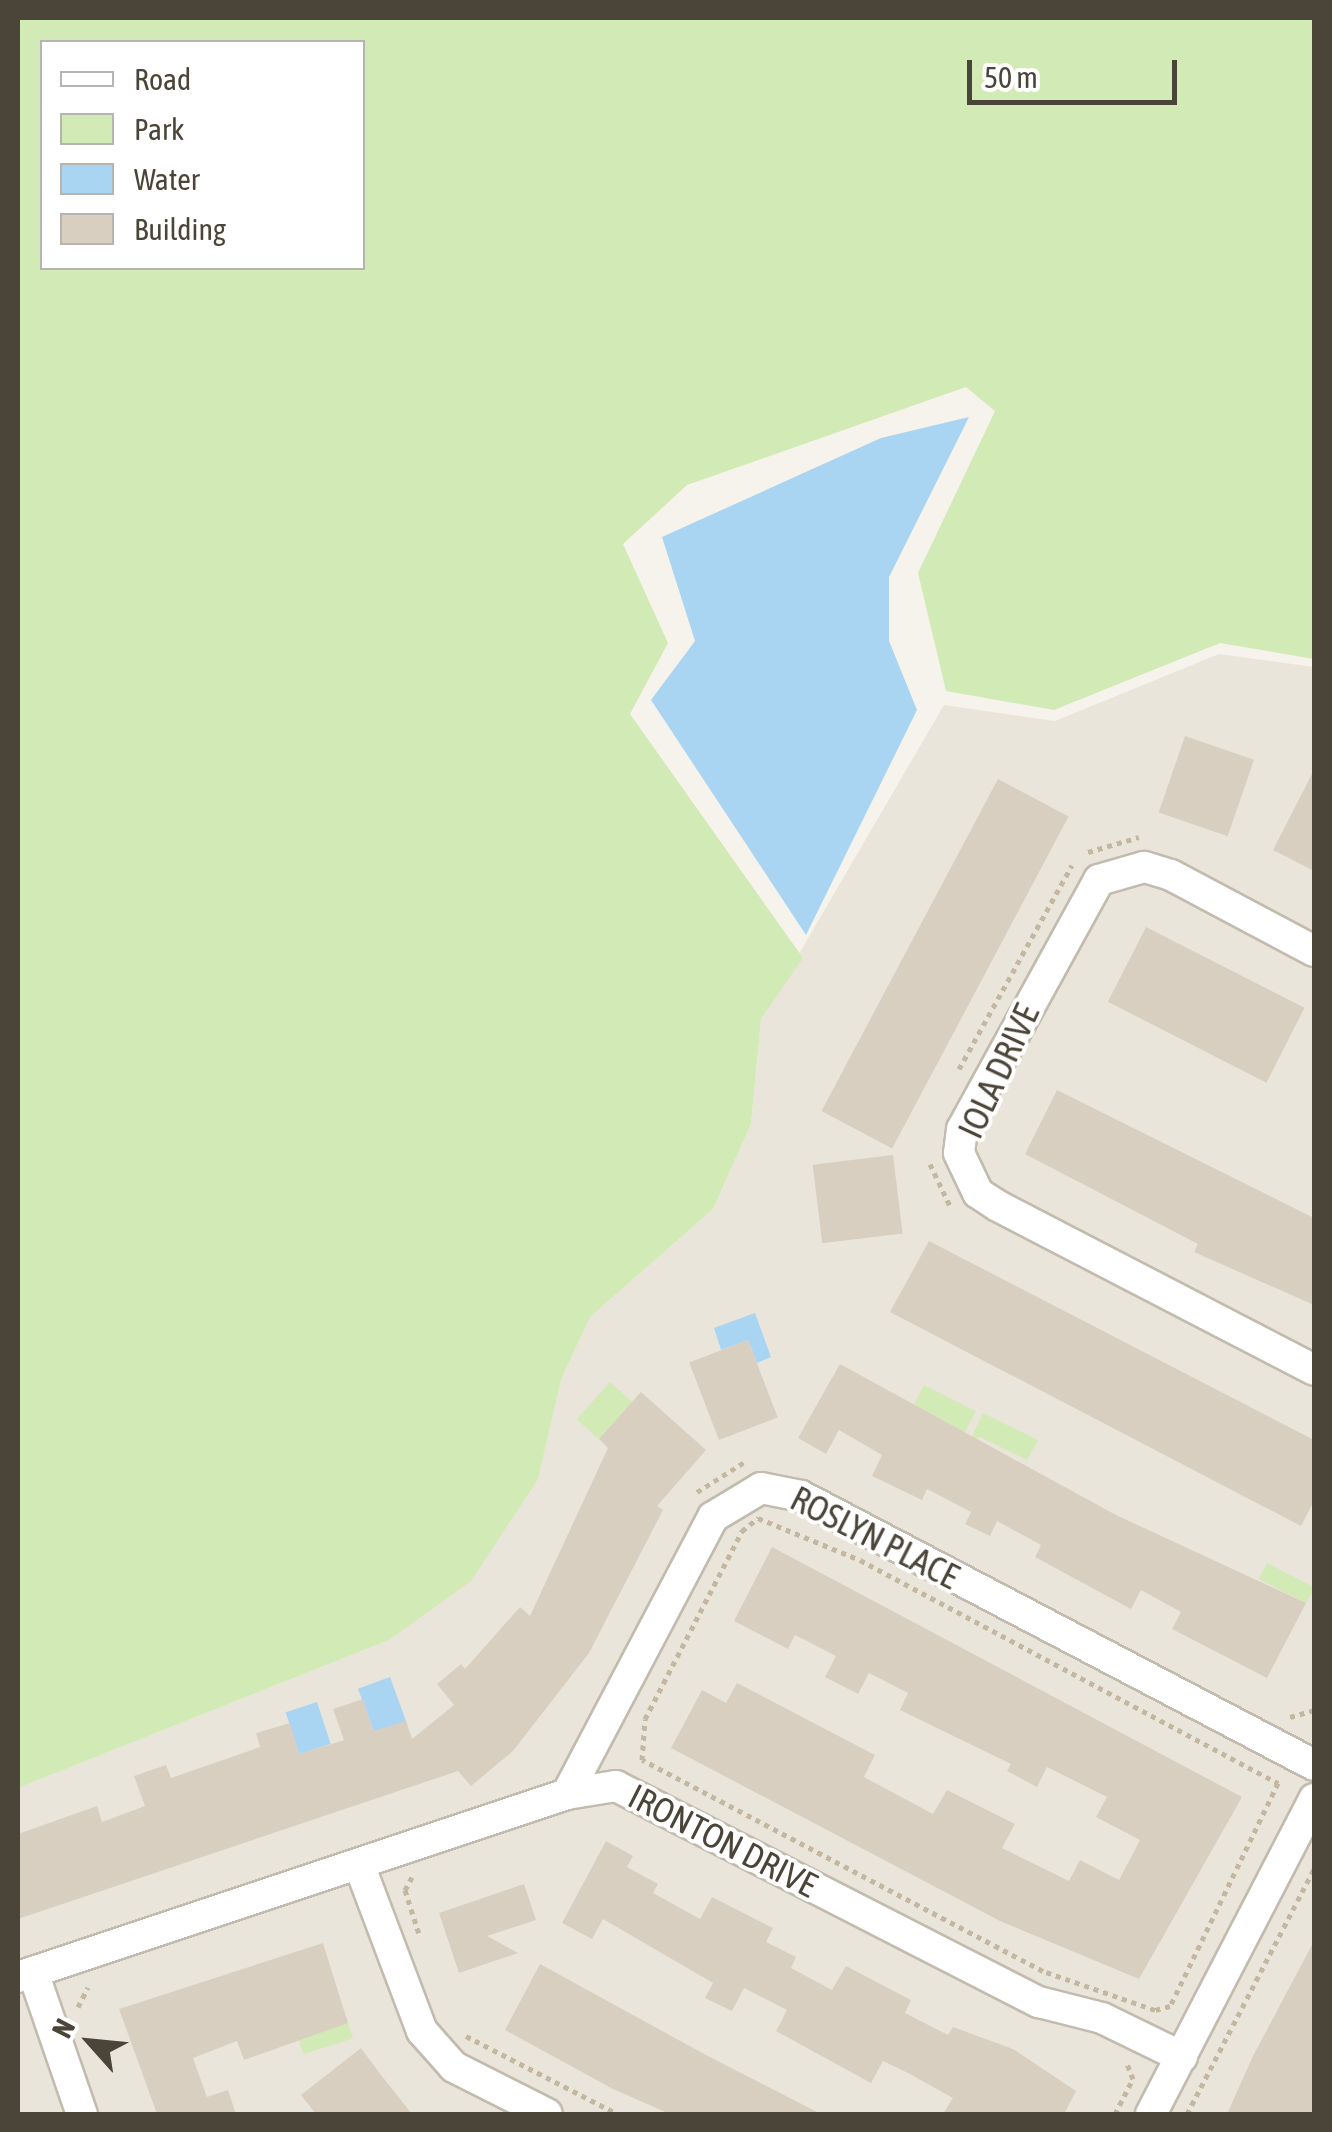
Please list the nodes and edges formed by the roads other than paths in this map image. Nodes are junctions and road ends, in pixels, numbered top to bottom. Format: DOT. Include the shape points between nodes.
graph roads {
  1 [pos="1314,951"];
  2 [pos="1314,1370"];
  3 [pos="1314,1765"];
  4 [pos="567,1794"];
  5 [pos="1314,1800"];
  6 [pos="360,1867"];
  7 [pos="25,1974"];
  8 [pos="1182,2056"];
  9 [pos="82,2114"];
  10 [pos="547,2114"];
  11 [pos="1151,2114"];
  1 -- 2 [label="street, IOLA DRIVE" via="1144,866 1098,880 962,1129 960,1153 978,1192 998,1206"];
  3 -- 4 [label="street, ROSLYN PLACE" via="801,1496 761,1488 713,1518"];
  4 -- 6 [label="street, IRONTON DRIVE"];
  4 -- 8 [label="street, IRONTON DRIVE" via="616,1786 1039,2002 1102,2018"];
  5 -- 8 [label="street"];
  6 -- 7 [label="street, IRONTON DRIVE"];
  6 -- 10 [label="street" via="422,2030 454,2067"];
  7 -- 9 [label="street"];
  8 -- 11 [label="street"];
}
